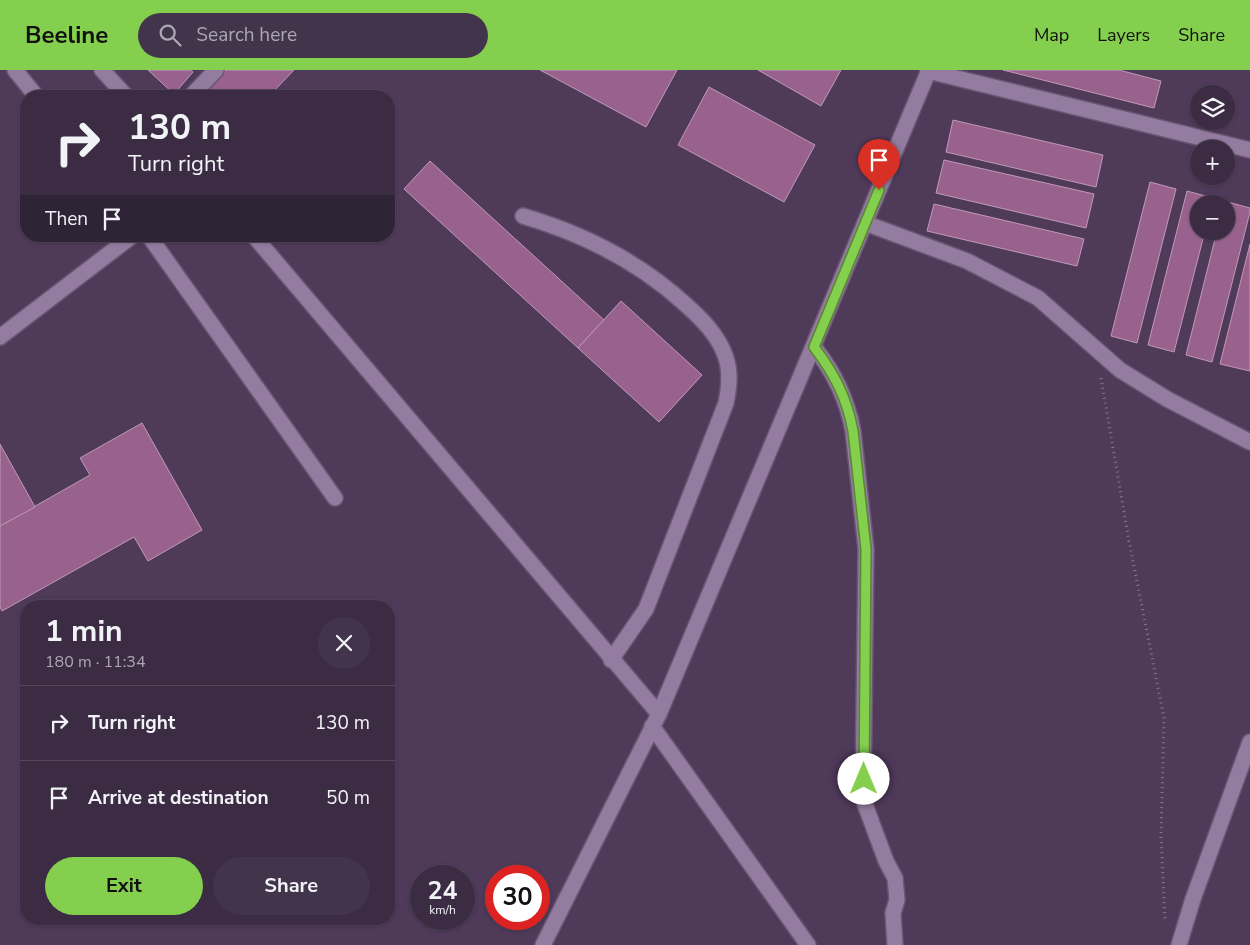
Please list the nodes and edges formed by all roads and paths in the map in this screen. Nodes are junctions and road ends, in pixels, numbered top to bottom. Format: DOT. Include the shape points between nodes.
graph roads {
  1 [pos="14,70"];
  2 [pos="102,70"];
  3 [pos="216,70"];
  4 [pos="928,70"];
  5 [pos="31,90"];
  6 [pos="120,90"];
  7 [pos="197,90"];
  8 [pos="1250,150"];
  9 [pos="523,216"];
  10 [pos="865,223"];
  11 [pos="124,242"];
  12 [pos="153,242"];
  13 [pos="259,242"];
  14 [pos="0,337"];
  15 [pos="814,347"];
  16 [pos="1096,350"];
  17 [pos="1250,442"];
  18 [pos="336,498"];
  19 [pos="611,660"];
  20 [pos="655,720"];
  21 [pos="1250,742"];
  22 [pos="1165,925"];
  23 [pos="543,945"];
  24 [pos="808,945"];
  25 [pos="895,945"];
  26 [pos="1179,945"];
  1 -- 5 [label="street"];
  2 -- 6 [label="street"];
  3 -- 7 [label="street"];
  4 -- 8 [label="street"];
  4 -- 10 [label="street"];
  9 -- 19 [label="street" via="587,238 646,272 714,333 729,373 726,403 646,609"];
  10 -- 15 [label="street"];
  10 -- 16 [label="street" via="942,251 1024,290 1038,298"];
  11 -- 14 [label="street"];
  12 -- 18 [label="street"];
  13 -- 19 [label="street"];
  15 -- 20 [label="street"];
  15 -- 25 [label="street" via="839,384 853,431 866,549 864,799 895,878"];
  16 -- 17 [label="street" via="1143,385"];
  16 -- 22 [label="path" via="1164,718 1161,836"];
  19 -- 20 [label="street"];
  20 -- 23 [label="street"];
  20 -- 24 [label="street"];
  21 -- 26 [label="street"];
}
